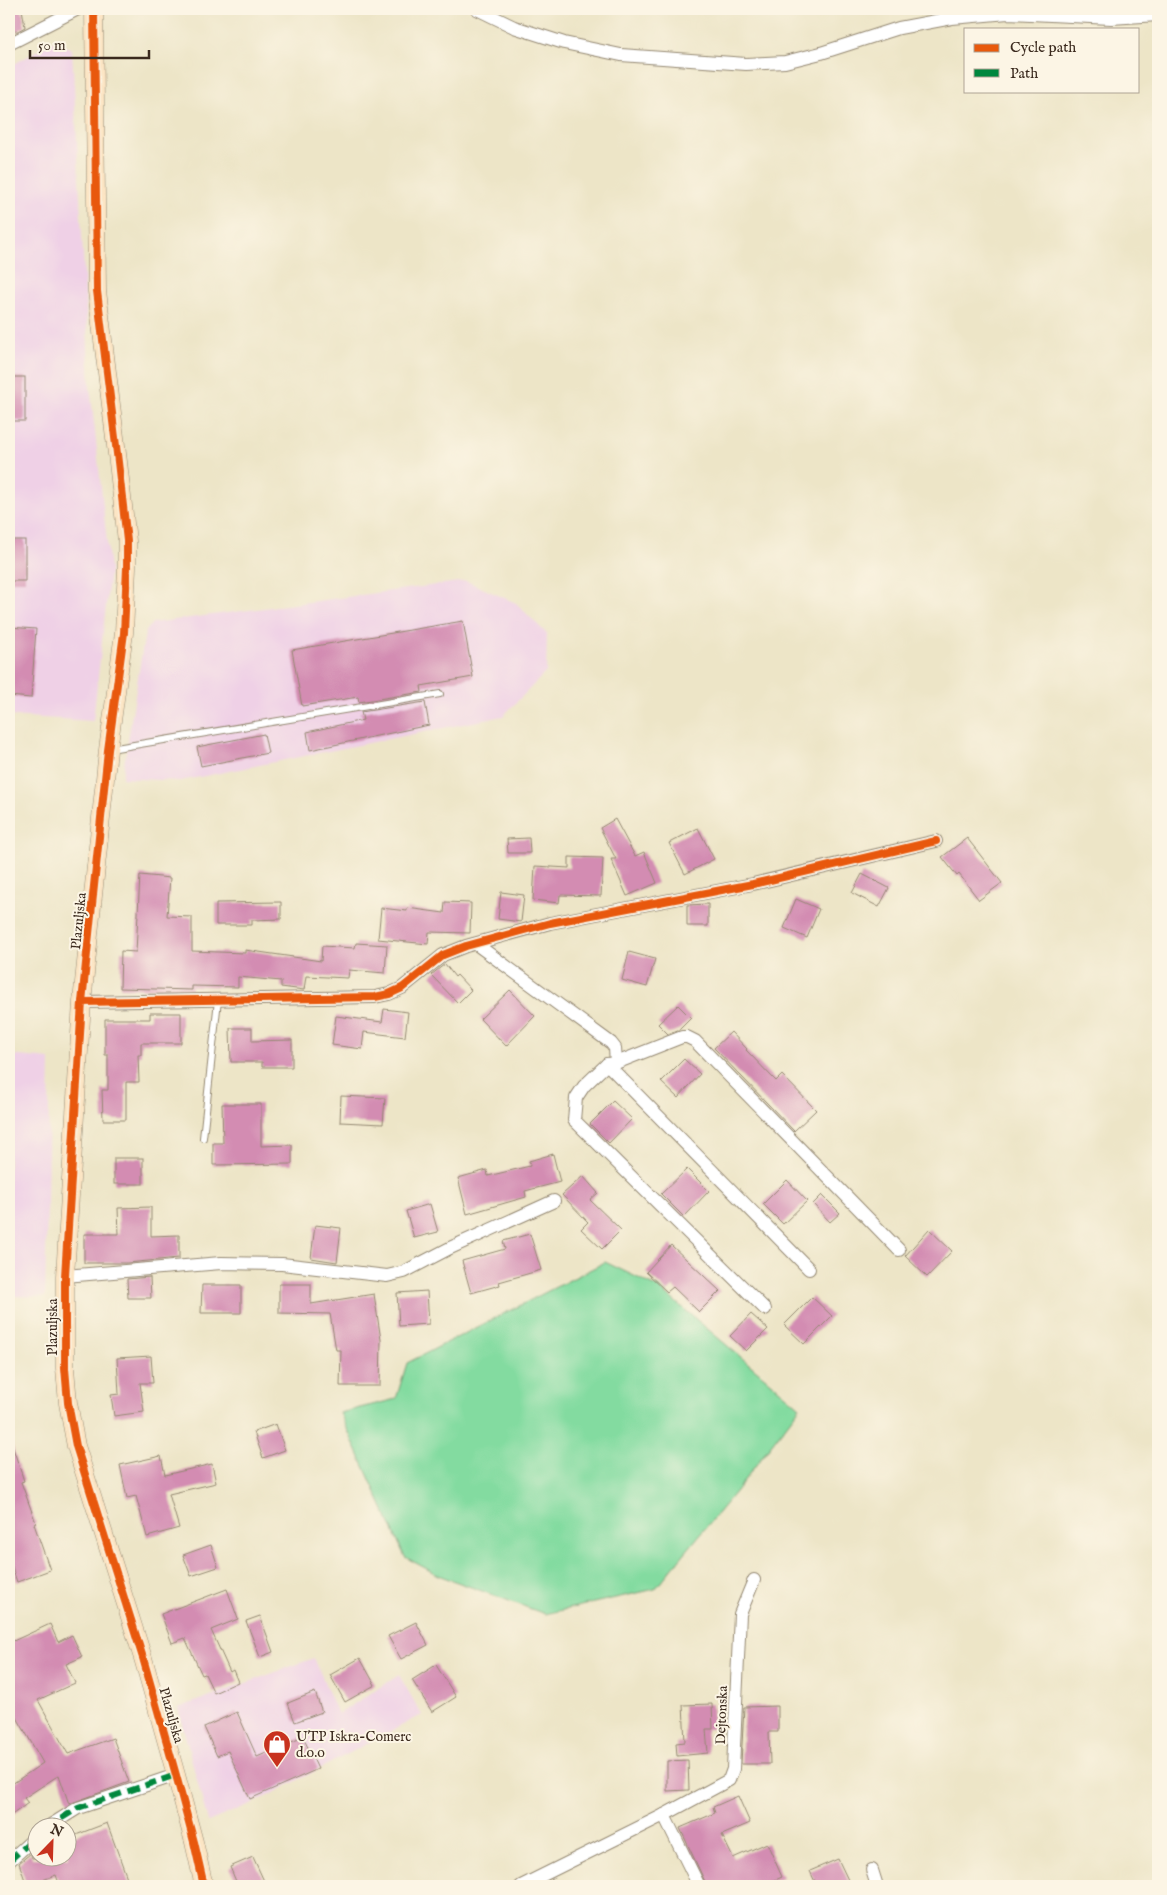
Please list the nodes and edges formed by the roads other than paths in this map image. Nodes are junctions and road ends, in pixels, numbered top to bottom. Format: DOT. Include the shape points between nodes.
graph roads {
  1 [pos="78,9"];
  2 [pos="94,9"];
  3 [pos="477,9"];
  4 [pos="1158,16"];
  5 [pos="9,44"];
  6 [pos="440,694"];
  7 [pos="108,750"];
  8 [pos="936,841"];
  9 [pos="476,944"];
  10 [pos="218,1000"];
  11 [pos="82,1002"];
  12 [pos="612,1063"];
  13 [pos="203,1138"];
  14 [pos="554,1201"];
  15 [pos="899,1250"];
  16 [pos="809,1269"];
  17 [pos="65,1276"];
  18 [pos="765,1309"];
  19 [pos="754,1580"];
  20 [pos="176,1775"];
  21 [pos="664,1816"];
  22 [pos="62,1818"];
  23 [pos="28,1844"];
  24 [pos="9,1861"];
  25 [pos="872,1870"];
  26 [pos="204,1886"];
  27 [pos="521,1886"];
  28 [pos="699,1886"];
  29 [pos="877,1886"];
  1 -- 5 [label="street"];
  2 -- 7 [label="main road, Plazuljska" via="97,291 128,567 124,633"];
  3 -- 4 [label="street" via="564,43 621,55 746,64 785,62 899,28 952,18 1008,14 1111,18"];
  6 -- 7 [label="lane"];
  7 -- 11 [label="main road, Plazuljska"];
  8 -- 9 [label="street" via="753,884 550,923"];
  9 -- 10 [label="street" via="443,955 402,988 389,994 375,997"];
  9 -- 12 [label="street" via="611,1043 615,1048"];
  10 -- 11 [label="street"];
  10 -- 13 [label="lane"];
  11 -- 17 [label="main road, Plazuljska"];
  12 -- 15 [label="street" via="682,1037 694,1041"];
  12 -- 16 [label="street"];
  12 -- 18 [label="street" via="584,1086 576,1098 574,1120"];
  14 -- 17 [label="street" via="404,1272 387,1276 282,1264 221,1263"];
  17 -- 20 [label="main road, Plazuljska" via="64,1368 76,1446"];
  19 -- 21 [label="street, Dejtonska" via="740,1614 732,1774 729,1780"];
  20 -- 22 [label="street" via="78,1808"];
  20 -- 26 [label="main road, Plazuljska"];
  21 -- 27 [label="street, Dejtonska"];
  21 -- 28 [label="street"];
  23 -- 24 [label="street"];
  25 -- 29 [label="street"];
}
